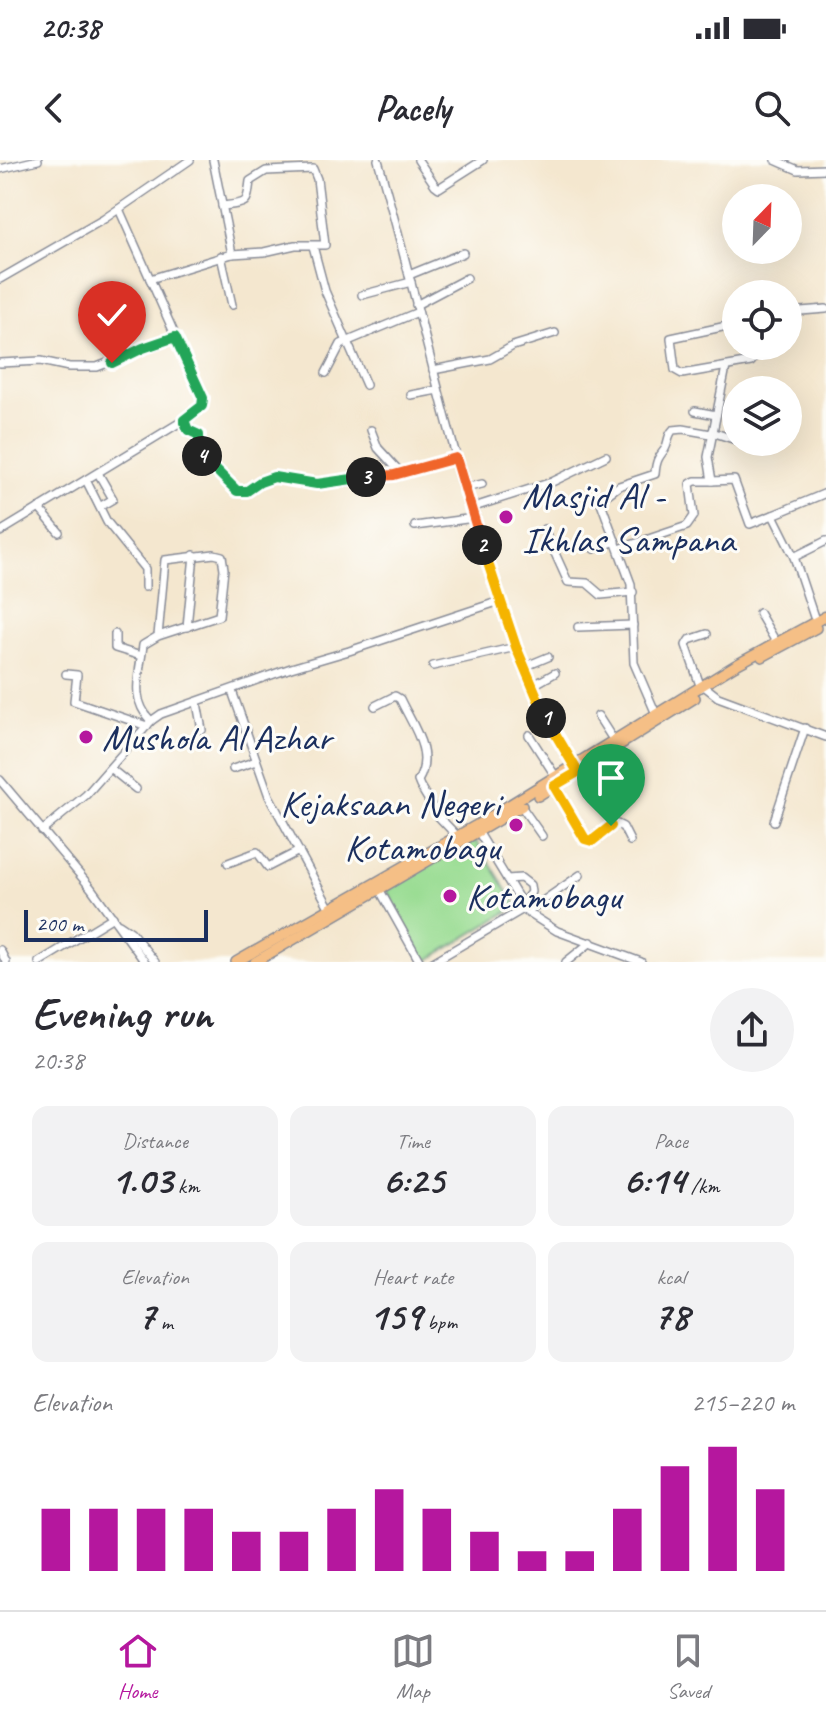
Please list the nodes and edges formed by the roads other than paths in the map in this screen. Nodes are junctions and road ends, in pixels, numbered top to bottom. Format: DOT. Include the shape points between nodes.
graph roads {
  1 [pos="38,160"];
  2 [pos="190,160"];
  3 [pos="213,160"];
  4 [pos="378,160"];
  5 [pos="418,160"];
  6 [pos="483,160"];
  7 [pos="775,160"];
  8 [pos="0,169"];
  9 [pos="826,169"];
  10 [pos="222,206"];
  11 [pos="119,209"];
  12 [pos="313,246"];
  13 [pos="463,253"];
  14 [pos="232,254"];
  15 [pos="221,256"];
  16 [pos="410,278"];
  17 [pos="467,278"];
  18 [pos="0,279"];
  19 [pos="150,279"];
  20 [pos="362,295"];
  21 [pos="232,305"];
  22 [pos="417,308"];
  23 [pos="826,309"];
  24 [pos="802,311"];
  25 [pos="722,327"];
  26 [pos="555,333"];
  27 [pos="175,337"];
  28 [pos="348,340"];
  29 [pos="753,360"];
  30 [pos="0,363"];
  31 [pos="726,367"];
  32 [pos="433,370"];
  33 [pos="326,373"];
  34 [pos="366,385"];
  35 [pos="438,390"];
  36 [pos="411,395"];
  37 [pos="695,411"];
  38 [pos="716,415"];
  39 [pos="184,420"];
  40 [pos="371,430"];
  41 [pos="712,433"];
  42 [pos="722,436"];
  43 [pos="606,456"];
  44 [pos="456,458"];
  45 [pos="98,473"];
  46 [pos="401,473"];
  47 [pos="86,480"];
  48 [pos="712,481"];
  49 [pos="482,484"];
  50 [pos="465,488"];
  51 [pos="826,493"];
  52 [pos="101,506"];
  53 [pos="39,508"];
  54 [pos="471,508"];
  55 [pos="773,515"];
  56 [pos="474,518"];
  57 [pos="415,526"];
  58 [pos="544,529"];
  59 [pos="0,532"];
  60 [pos="59,532"];
  61 [pos="826,541"];
  62 [pos="617,545"];
  63 [pos="594,549"];
  64 [pos="194,555"];
  65 [pos="794,557"];
  66 [pos="145,587"];
  67 [pos="633,592"];
  68 [pos="500,601"];
  69 [pos="759,613"];
  70 [pos="826,616"];
  71 [pos="819,623"];
  72 [pos="633,625"];
  73 [pos="187,627"];
  74 [pos="578,627"];
  75 [pos="115,634"];
  76 [pos="707,634"];
  77 [pos="158,636"];
  78 [pos="776,642"];
  79 [pos="516,647"];
  80 [pos="141,656"];
  81 [pos="548,657"];
  82 [pos="433,666"];
  83 [pos="524,667"];
  84 [pos="555,673"];
  85 [pos="66,674"];
  86 [pos="532,686"];
  87 [pos="704,688"];
  88 [pos="232,691"];
  89 [pos="197,703"];
  90 [pos="375,706"];
  91 [pos="656,714"];
  92 [pos="598,716"];
  93 [pos="149,724"];
  94 [pos="805,728"];
  95 [pos="202,730"];
  96 [pos="529,735"];
  97 [pos="826,737"];
  98 [pos="614,741"];
  99 [pos="256,761"];
  100 [pos="111,769"];
  101 [pos="233,769"];
  102 [pos="576,769"];
  103 [pos="0,780"];
  104 [pos="555,782"];
  105 [pos="136,789"];
  106 [pos="521,806"];
  107 [pos="774,821"];
  108 [pos="477,829"];
  109 [pos="42,831"];
  110 [pos="457,836"];
  111 [pos="542,836"];
  112 [pos="630,841"];
  113 [pos="299,851"];
  114 [pos="228,863"];
  115 [pos="580,875"];
  116 [pos="507,879"];
  117 [pos="377,886"];
  118 [pos="525,908"];
  119 [pos="330,909"];
  120 [pos="116,920"];
  121 [pos="591,942"];
  122 [pos="0,950"];
  123 [pos="6,962"];
  124 [pos="39,962"];
  125 [pos="145,962"];
  126 [pos="155,962"];
  127 [pos="236,962"];
  128 [pos="255,962"];
  129 [pos="420,962"];
  130 [pos="433,962"];
  131 [pos="566,962"];
  132 [pos="641,962"];
  1 -- 8 [label="street"];
  2 -- 11 [label="street"];
  3 -- 10 [label="street"];
  4 -- 16 [label="street"];
  5 -- 6 [label="street" via="439,188"];
  7 -- 9 [label="street" via="798,170"];
  10 -- 12 [label="street" via="247,200 250,181 266,171 313,169 326,241"];
  10 -- 14 [label="street"];
  11 -- 18 [label="street"];
  11 -- 19 [label="street"];
  12 -- 14 [label="street"];
  12 -- 28 [label="street" via="325,291"];
  13 -- 16 [label="street"];
  14 -- 15 [label="street"];
  15 -- 19 [label="street"];
  15 -- 21 [label="street"];
  16 -- 20 [label="street"];
  16 -- 22 [label="street"];
  17 -- 22 [label="street"];
  19 -- 27 [label="street"];
  22 -- 28 [label="street"];
  22 -- 32 [label="street"];
  23 -- 24 [label="street"];
  25 -- 31 [label="street" via="674,336 670,342 678,373"];
  26 -- 32 [label="street" via="490,359"];
  27 -- 30 [label="street" via="104,366"];
  27 -- 39 [label="street" via="203,398 202,406"];
  28 -- 33 [label="street"];
  28 -- 34 [label="street"];
  29 -- 31 [label="street"];
  31 -- 38 [label="street"];
  32 -- 35 [label="street"];
  35 -- 36 [label="street"];
  35 -- 44 [label="street"];
  37 -- 38 [label="street"];
  38 -- 41 [label="street"];
  39 -- 45 [label="street"];
  39 -- 46 [label="street" via="188,430 199,435 201,455 237,491 274,477 317,484"];
  40 -- 46 [label="street" via="378,448"];
  41 -- 42 [label="street"];
  41 -- 48 [label="street"];
  41 -- 62 [label="street" via="673,430 653,476 601,497"];
  43 -- 54 [label="street" via="552,482"];
  44 -- 46 [label="street"];
  44 -- 50 [label="street"];
  45 -- 47 [label="street"];
  45 -- 52 [label="street" via="113,499"];
  47 -- 52 [label="street"];
  47 -- 53 [label="street"];
  48 -- 55 [label="street" via="734,480 750,524"];
  48 -- 62 [label="street" via="690,484 694,516 687,526"];
  49 -- 50 [label="street"];
  50 -- 54 [label="street"];
  51 -- 55 [label="street"];
  52 -- 66 [label="street" via="107,522 145,569"];
  53 -- 59 [label="street"];
  53 -- 60 [label="street"];
  54 -- 56 [label="street"];
  55 -- 65 [label="street"];
  56 -- 57 [label="street"];
  56 -- 68 [label="street"];
  58 -- 67 [label="street" via="568,582 587,583 601,595"];
  61 -- 65 [label="street"];
  62 -- 63 [label="street"];
  62 -- 67 [label="street"];
  64 -- 73 [label="street"];
  64 -- 73 [label="street" via="222,556 221,604 217,618"];
  64 -- 77 [label="street" via="163,563"];
  65 -- 71 [label="street"];
  67 -- 72 [label="street"];
  68 -- 79 [label="street"];
  68 -- 88 [label="street"];
  69 -- 78 [label="street"];
  70 -- 71 [label="main road"];
  71 -- 78 [label="main road"];
  71 -- 87 [label="main road"];
  72 -- 74 [label="street"];
  72 -- 91 [label="street" via="634,663"];
  73 -- 77 [label="street"];
  75 -- 80 [label="street" via="115,648"];
  76 -- 87 [label="street" via="686,645"];
  77 -- 80 [label="street" via="144,642"];
  78 -- 87 [label="main road"];
  79 -- 82 [label="street"];
  79 -- 83 [label="street"];
  80 -- 93 [label="street" via="137,691"];
  81 -- 83 [label="street"];
  83 -- 86 [label="street"];
  84 -- 86 [label="street"];
  85 -- 93 [label="street" via="77,675 74,701"];
  86 -- 102 [label="street"];
  87 -- 91 [label="main road"];
  87 -- 94 [label="street"];
  87 -- 102 [label="main road"];
  88 -- 89 [label="street"];
  88 -- 99 [label="street"];
  89 -- 93 [label="street" via="161,714"];
  89 -- 95 [label="street"];
  90 -- 110 [label="street" via="395,696 400,699 426,756 420,786"];
  91 -- 98 [label="main road"];
  92 -- 98 [label="street"];
  93 -- 100 [label="street"];
  94 -- 97 [label="street"];
  94 -- 107 [label="street"];
  96 -- 104 [label="street"];
  98 -- 102 [label="main road"];
  99 -- 101 [label="street"];
  99 -- 113 [label="street"];
  100 -- 105 [label="street"];
  100 -- 109 [label="street"];
  102 -- 104 [label="main road"];
  103 -- 109 [label="street"];
  104 -- 106 [label="main road"];
  104 -- 108 [label="main road"];
  104 -- 112 [label="street" via="588,841 617,824"];
  106 -- 108 [label="main road"];
  106 -- 111 [label="street"];
  108 -- 110 [label="main road"];
  108 -- 116 [label="street"];
  108 -- 117 [label="main road"];
  109 -- 120 [label="street"];
  110 -- 117 [label="main road"];
  113 -- 114 [label="street" via="268,867 257,852"];
  113 -- 119 [label="street"];
  115 -- 118 [label="street"];
  116 -- 118 [label="street"];
  116 -- 118 [label="street" via="521,878 530,885"];
  117 -- 119 [label="main road"];
  117 -- 128 [label="main road"];
  117 -- 129 [label="street"];
  118 -- 121 [label="street" via="557,931"];
  118 -- 130 [label="street"];
  119 -- 127 [label="main road"];
  120 -- 124 [label="street"];
  120 -- 125 [label="street"];
  120 -- 126 [label="street"];
  121 -- 131 [label="street"];
  121 -- 132 [label="street"];
  122 -- 123 [label="street"];
}
